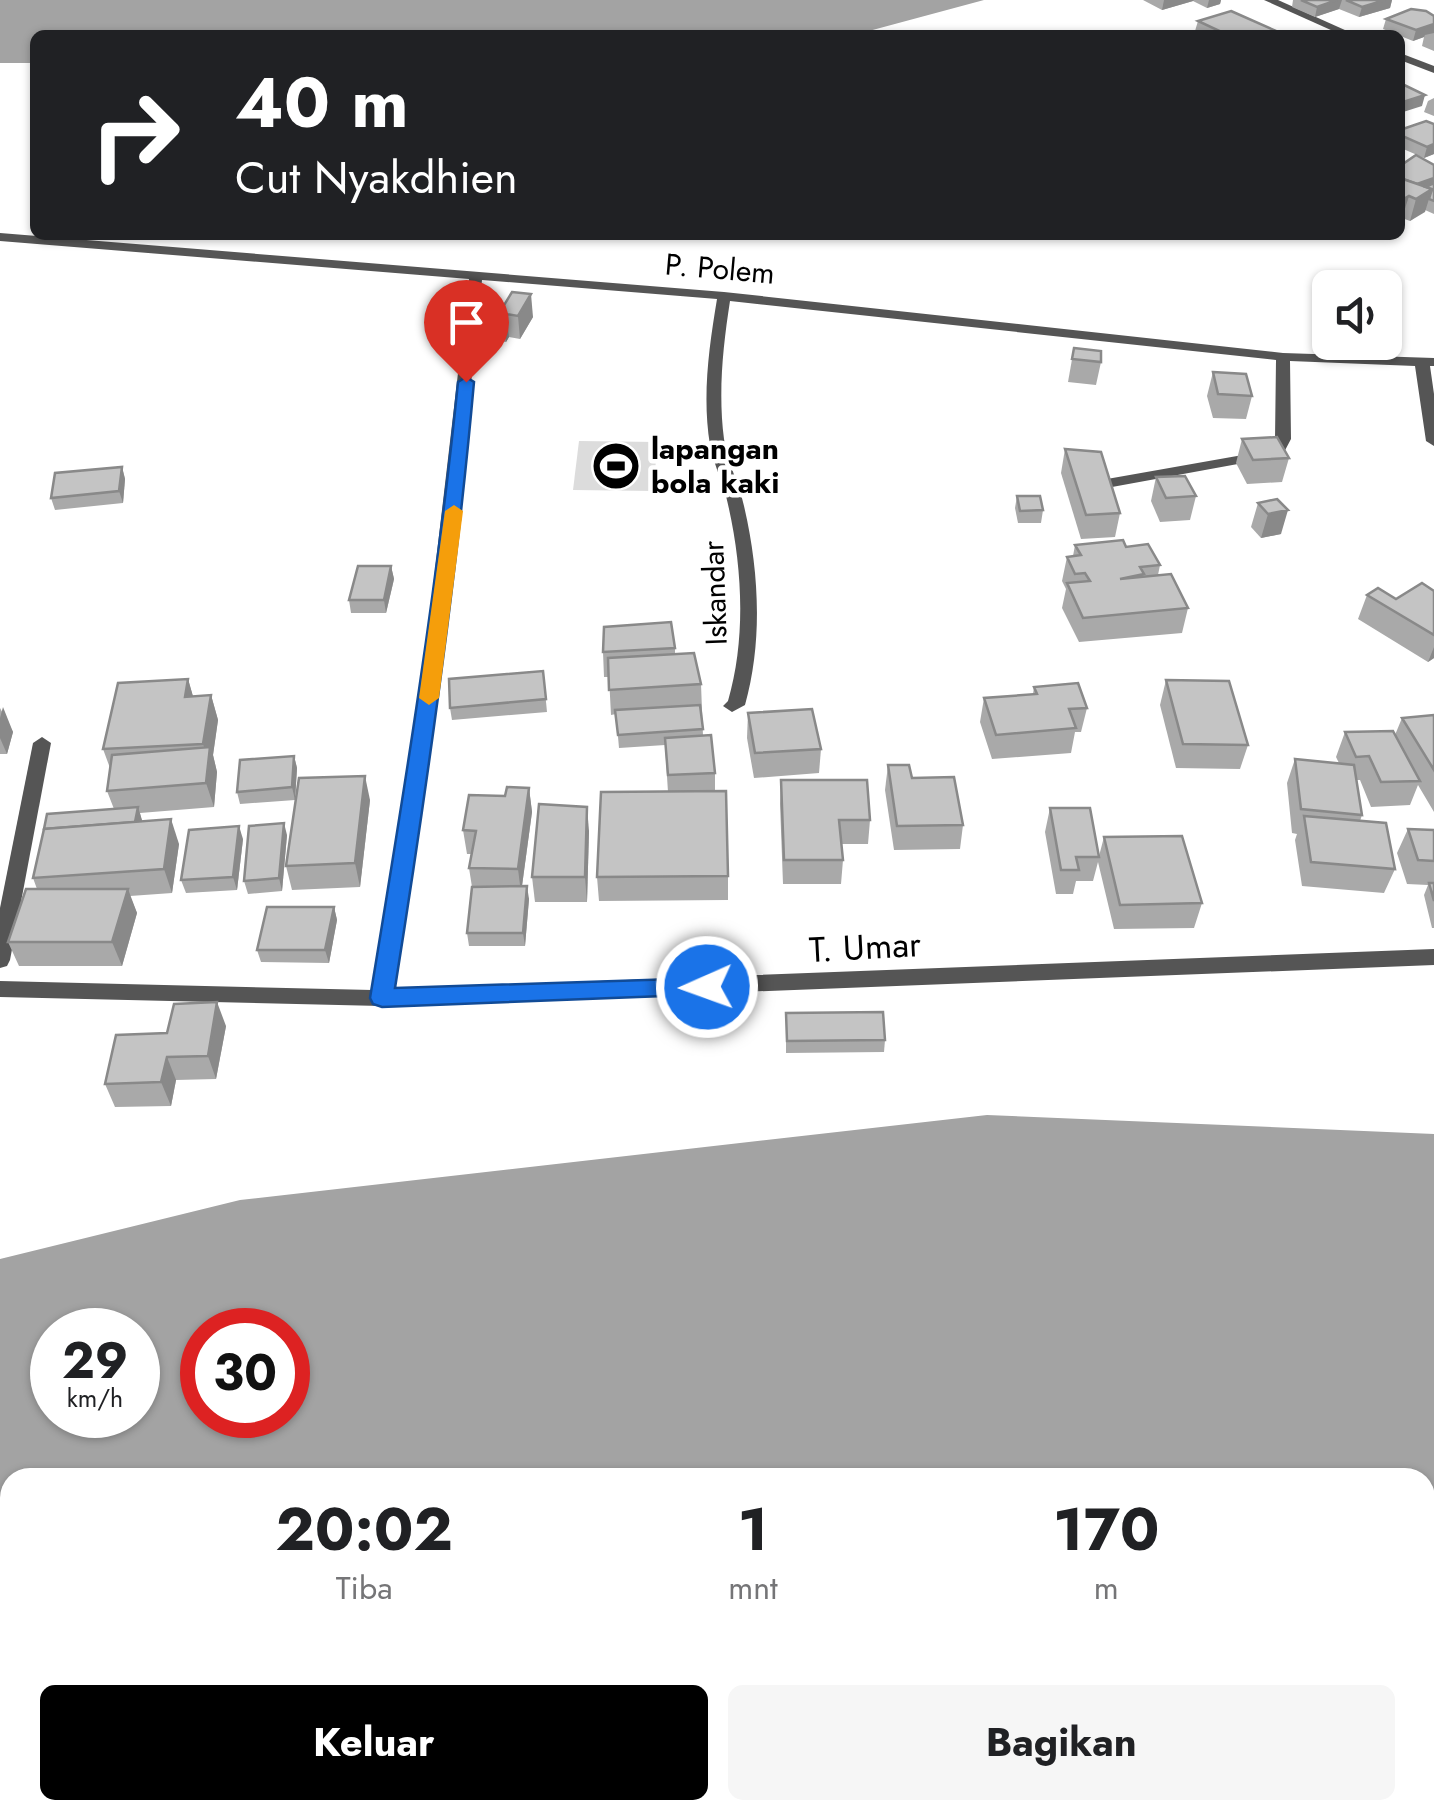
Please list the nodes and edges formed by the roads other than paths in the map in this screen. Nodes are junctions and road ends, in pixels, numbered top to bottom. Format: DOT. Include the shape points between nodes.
graph roads {
  1 [pos="1268,0"];
  2 [pos="1339,30"];
  3 [pos="1405,58"];
  4 [pos="1434,70"];
  5 [pos="0,238"];
  6 [pos="476,276"];
  7 [pos="724,296"];
  8 [pos="1283,357"];
  9 [pos="1428,363"];
  10 [pos="1434,440"];
  11 [pos="1112,482"];
  12 [pos="732,706"];
  13 [pos="42,743"];
  14 [pos="1434,957"];
  15 [pos="0,960"];
  16 [pos="0,990"];
  17 [pos="382,998"];
  1 -- 2 [label="street"];
  3 -- 4 [label="street"];
  5 -- 6 [label="street, P. Polem"];
  6 -- 7 [label="street, P. Polem"];
  6 -- 17 [label="street" via="452,524"];
  7 -- 8 [label="street, P. Polem"];
  7 -- 12 [label="street, Iskandar" via="716,443 743,537 748,638 740,694"];
  8 -- 9 [label="street, P. Polem"];
  8 -- 11 [label="street" via="1284,439 1277,453"];
  9 -- 10 [label="street"];
  13 -- 15 [label="street"];
  14 -- 17 [label="street, T. Umar"];
  16 -- 17 [label="street, T. Umar"];
}
